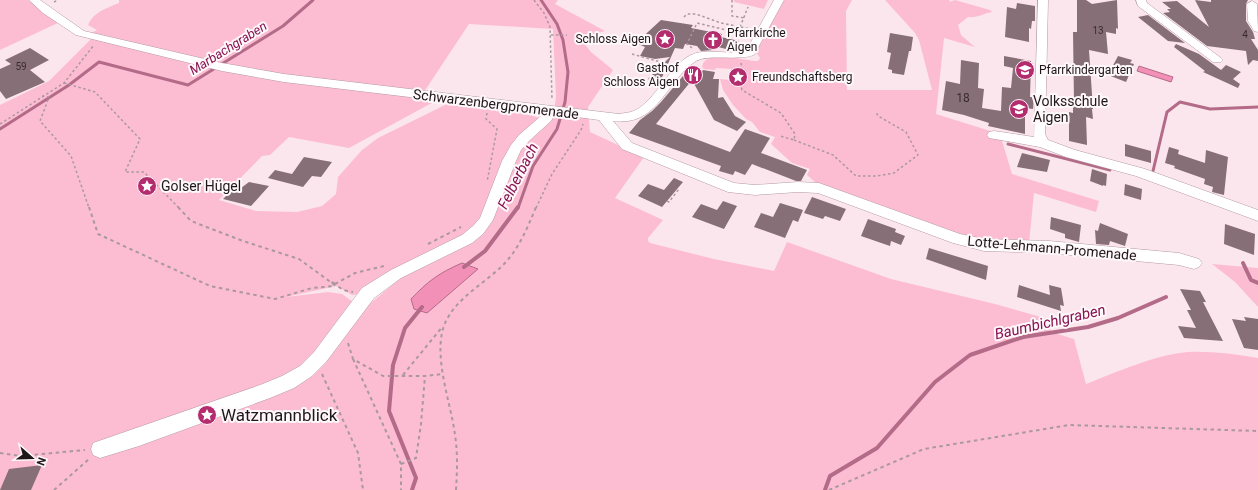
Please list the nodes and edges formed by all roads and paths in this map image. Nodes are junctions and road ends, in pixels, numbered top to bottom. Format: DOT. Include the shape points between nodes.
graph roads {
  1 [pos="34,0"];
  2 [pos="534,0"];
  3 [pos="732,0"];
  4 [pos="779,0"];
  5 [pos="1043,0"];
  6 [pos="1141,0"];
  7 [pos="1251,3"];
  8 [pos="748,7"];
  9 [pos="684,17"];
  10 [pos="745,18"];
  11 [pos="740,27"];
  12 [pos="1258,30"];
  13 [pos="762,32"];
  14 [pos="567,34"];
  15 [pos="551,35"];
  16 [pos="98,37"];
  17 [pos="746,52"];
  18 [pos="632,54"];
  19 [pos="1217,60"];
  20 [pos="686,63"];
  21 [pos="64,83"];
  22 [pos="42,96"];
  23 [pos="488,109"];
  24 [pos="559,111"];
  25 [pos="876,112"];
  26 [pos="584,115"];
  27 [pos="604,118"];
  28 [pos="0,124"];
  29 [pos="994,135"];
  30 [pos="780,136"];
  31 [pos="794,140"];
  32 [pos="1042,143"];
  33 [pos="485,189"];
  34 [pos="679,189"];
  35 [pos="667,201"];
  36 [pos="1258,216"];
  37 [pos="468,223"];
  38 [pos="426,245"];
  39 [pos="1194,263"];
  40 [pos="385,266"];
  41 [pos="336,285"];
  42 [pos="366,295"];
  43 [pos="444,325"];
  44 [pos="342,327"];
  45 [pos="353,359"];
  46 [pos="316,362"];
  47 [pos="443,374"];
  48 [pos="402,375"];
  49 [pos="425,376"];
  50 [pos="1258,431"];
  51 [pos="100,448"];
  52 [pos="0,452"];
  53 [pos="401,464"];
  54 [pos="54,490"];
  55 [pos="363,490"];
  56 [pos="401,490"];
  57 [pos="456,490"];
  58 [pos="829,490"];
  1 -- 16 [label="street, Schwarzenbergpromenade" via="75,31"];
  2 -- 15 [label="path" via="546,18"];
  3 -- 10 [label="path" via="732,16"];
  4 -- 13 [label="street"];
  5 -- 32 [label="street" via="1039,134"];
  6 -- 19 [label="street" via="1142,4"];
  7 -- 12 [label="street" via="1253,21"];
  8 -- 10 [label="path"];
  9 -- 11 [label="path" via="687,14 696,14"];
  10 -- 11 [label="path"];
  11 -- 13 [label="path"];
  13 -- 17 [label="street"];
  14 -- 15 [label="path"];
  15 -- 24 [label="path" via="553,89"];
  16 -- 21 [label="path"];
  16 -- 24 [label="street, Schwarzenbergpromenade" via="284,78"];
  17 -- 20 [label="street" via="703,55"];
  17 -- 20 [label="path" via="749,44 745,35 696,23 688,44 694,50"];
  17 -- 31 [label="path" via="740,80 742,90 781,113 795,134"];
  18 -- 20 [label="path" via="651,61"];
  20 -- 27 [label="street, Schwarzenbergpromenade" via="642,112 634,116"];
  21 -- 22 [label="path"];
  21 -- 41 [label="path" via="95,92 140,138 125,172 144,172 191,220 243,241 299,259"];
  22 -- 28 [label="path"];
  22 -- 41 [label="path" via="49,97 40,121 71,156 98,234 210,286 275,299 312,288"];
  23 -- 33 [label="path" via="486,119 497,129"];
  24 -- 26 [label="street, Schwarzenbergpromenade"];
  24 -- 42 [label="street" via="527,135 516,148 488,215 478,230 467,239 385,281"];
  25 -- 31 [label="path" via="878,116 906,132 918,155 894,173 856,176 833,155"];
  26 -- 27 [label="street, Schwarzenbergpromenade"];
  26 -- 43 [label="path" via="581,130 544,187 514,253 502,267 462,300"];
  27 -- 39 [label="street, Lotte-Lehmann-Promenade" via="628,146 730,187 754,190 819,188 975,244 1057,248 1179,259"];
  29 -- 32 [label="street"];
  30 -- 31 [label="path"];
  32 -- 36 [label="street" via="1071,154 1145,174"];
  34 -- 35 [label="path" via="669,202"];
  37 -- 38 [label="path"];
  40 -- 41 [label="path" via="355,273"];
  41 -- 42 [label="path" via="343,290"];
  42 -- 44 [label="street"];
  43 -- 47 [label="path" via="441,348"];
  43 -- 48 [label="path"];
  44 -- 45 [label="path"];
  44 -- 46 [label="street"];
  45 -- 48 [label="path" via="383,376"];
  45 -- 53 [label="path"];
  46 -- 51 [label="street" via="301,374 275,387 138,437"];
  46 -- 55 [label="path" via="358,453"];
  47 -- 49 [label="path"];
  47 -- 57 [label="path" via="457,442"];
  48 -- 49 [label="path"];
  49 -- 53 [label="path" via="416,458"];
  50 -- 58 [label="path" via="1069,425 924,449"];
  51 -- 52 [label="path" via="21,456"];
  51 -- 54 [label="path"];
  53 -- 56 [label="path"];
}
